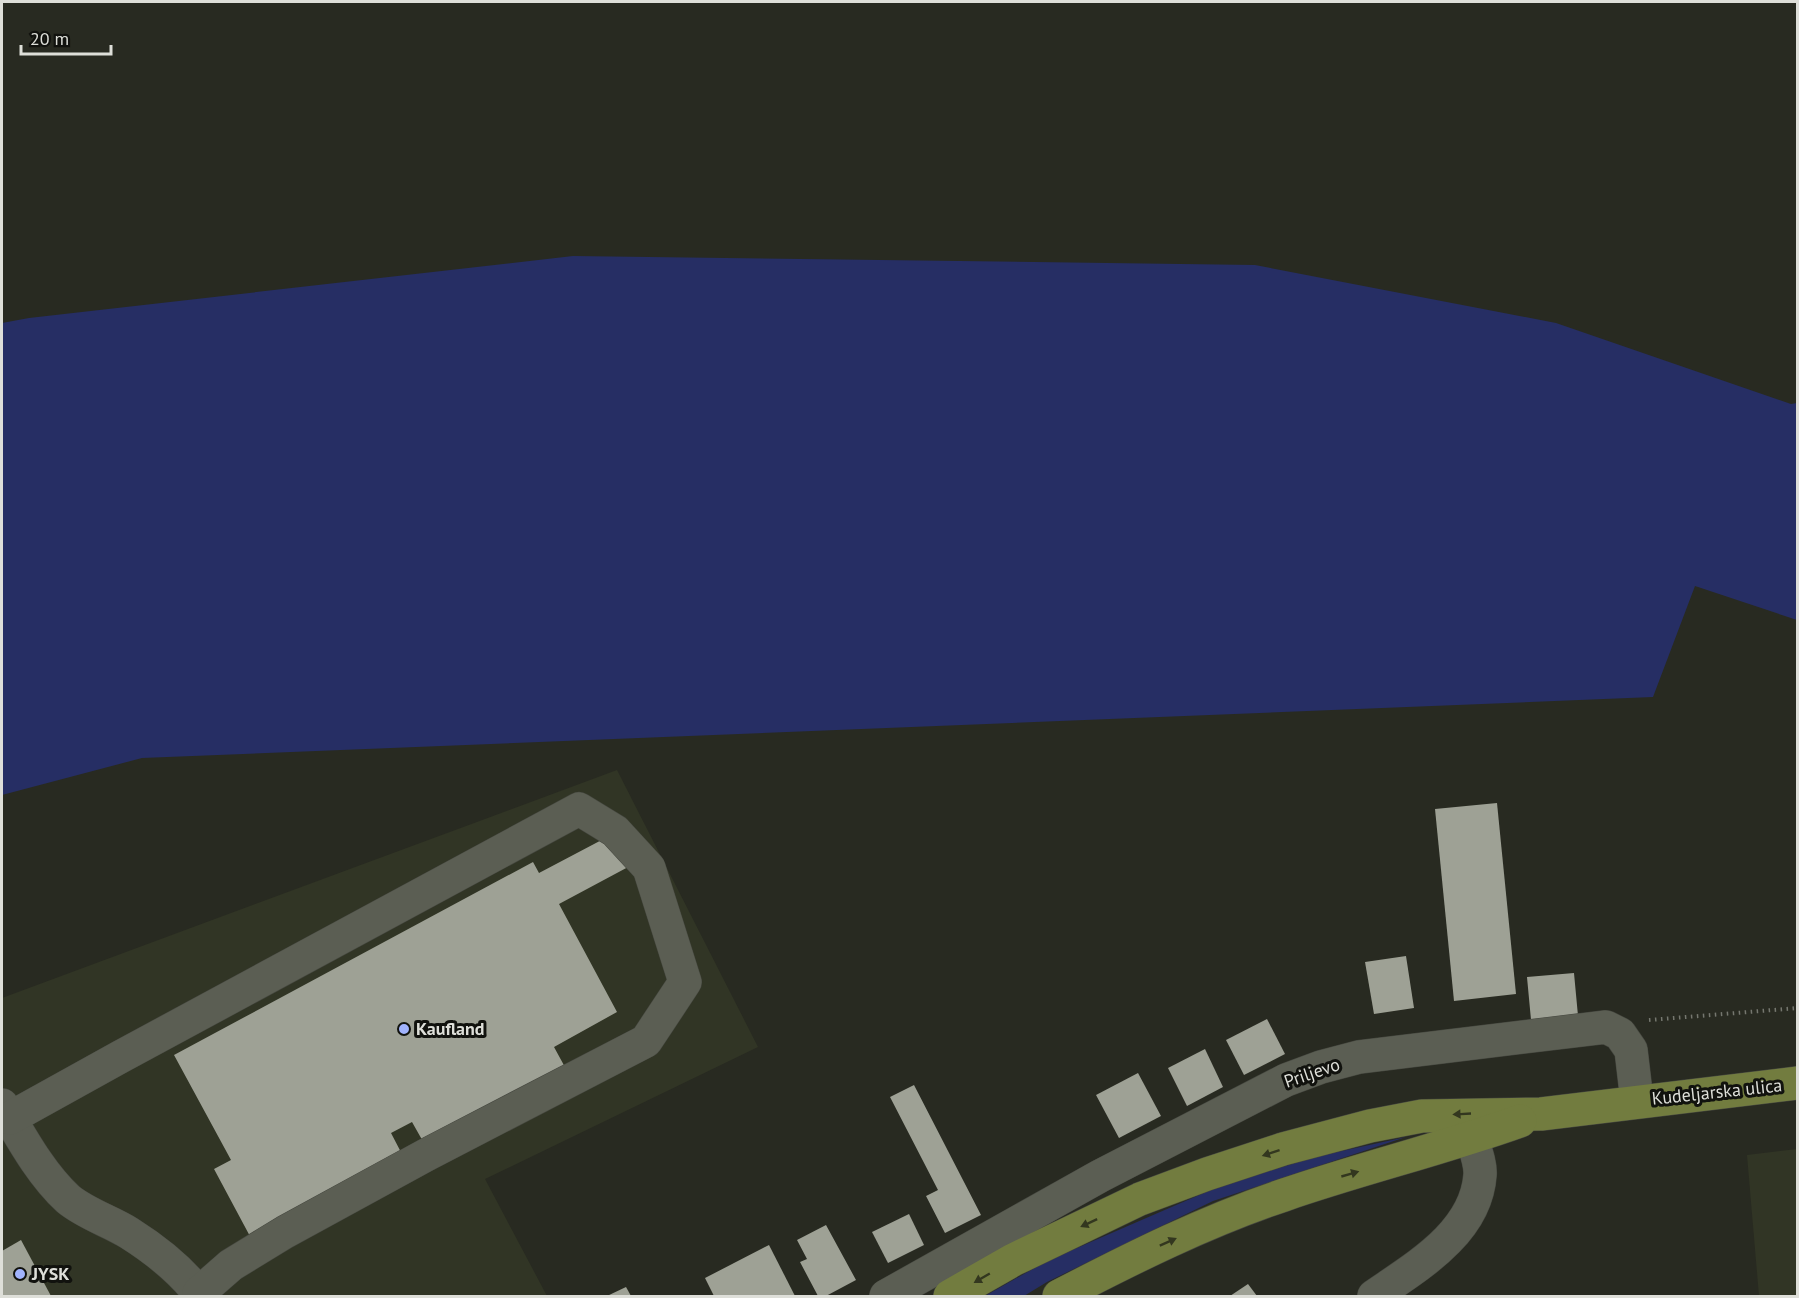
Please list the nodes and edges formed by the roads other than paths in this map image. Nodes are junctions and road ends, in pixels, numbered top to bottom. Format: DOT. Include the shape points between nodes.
graph roads {
  1 [pos="1797,1083"];
  2 [pos="1637,1101"];
  3 [pos="6,1112"];
  4 [pos="1541,1114"];
  5 [pos="1472,1138"];
  6 [pos="200,1295"];
  7 [pos="886,1296"];
  8 [pos="950,1296"];
  9 [pos="1059,1296"];
  10 [pos="1374,1296"];
  1 -- 2 [label="main road, Kudeljarska ulica"];
  2 -- 4 [label="main road"];
  2 -- 7 [label="street, Priljevo" via="1631,1050 1620,1034 1606,1027 1359,1057 1286,1080 1100,1176"];
  3 -- 6 [label="street" via="37,1162 69,1199 128,1232 175,1266"];
  3 -- 6 [label="street" via="120,1057 579,809 615,831 649,868 686,982 646,1041 285,1232 231,1265"];
  4 -- 5 [label="main road"];
  4 -- 8 [label="main road, one-way" via="1422,1116 1283,1149 1140,1200 1013,1260"];
  9 -- 5 [label="main road, one-way" via="1217,1220 1323,1182"];
  5 -- 10 [label="street" via="1481,1173 1476,1197 1467,1214 1426,1261"];
}
